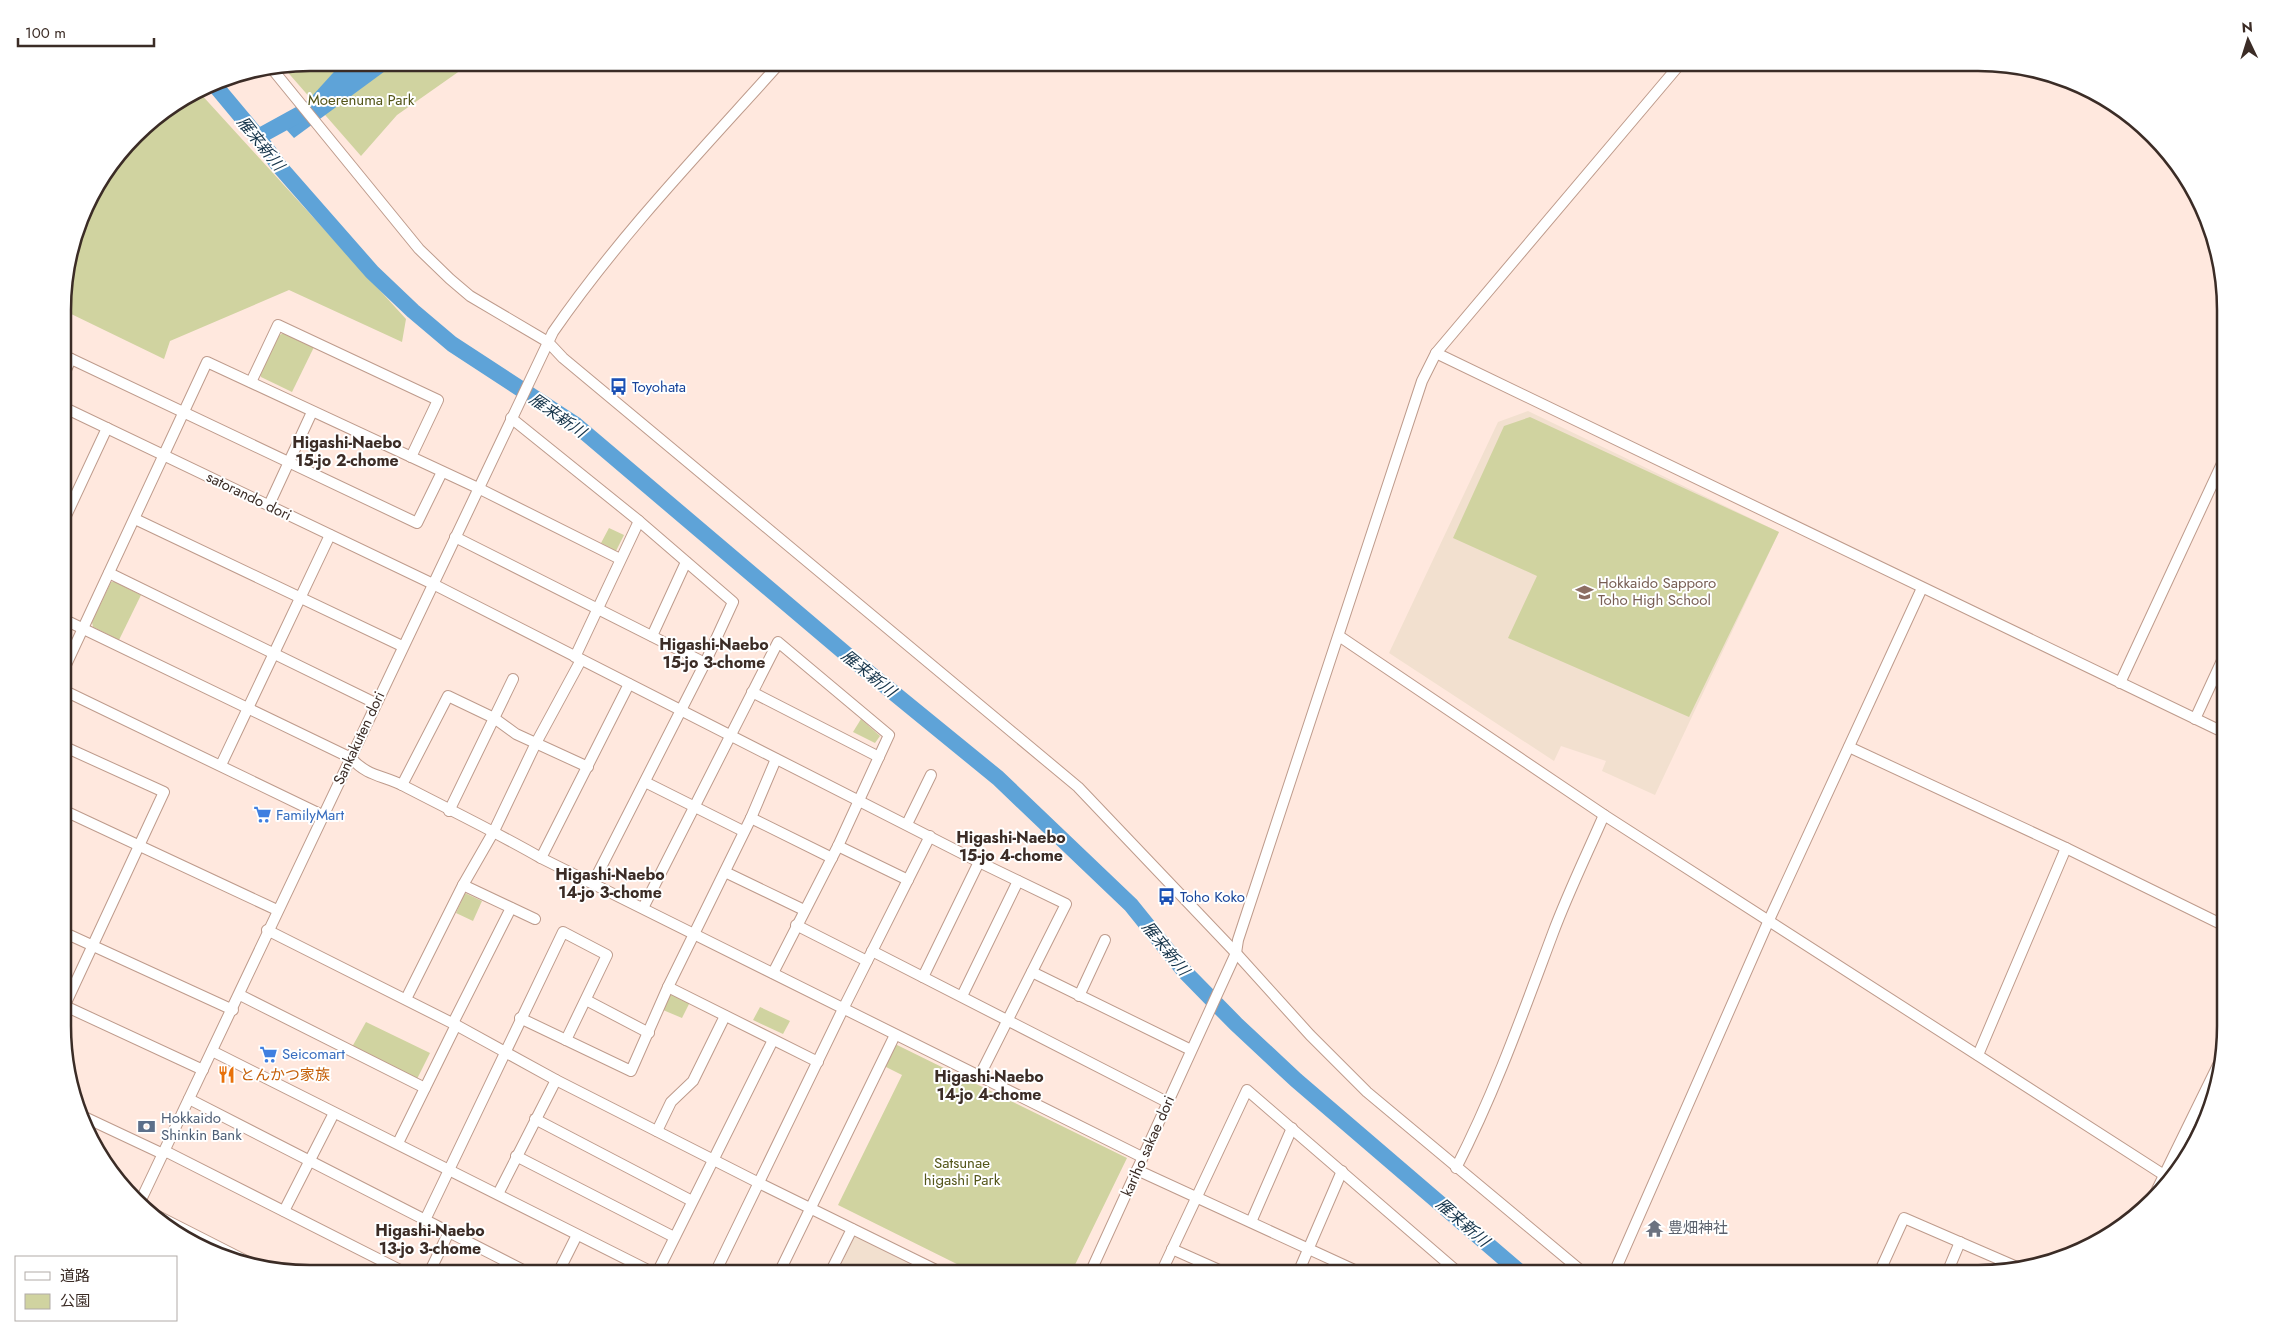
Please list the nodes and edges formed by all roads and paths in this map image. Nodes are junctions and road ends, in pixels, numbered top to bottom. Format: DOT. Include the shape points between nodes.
graph roads {
  1 [pos="772,71"];
  2 [pos="1673,71"];
  3 [pos="275,74"];
  4 [pos="548,342"];
  5 [pos="1436,353"];
  6 [pos="71,358"];
  7 [pos="251,382"];
  8 [pos="71,411"];
  9 [pos="184,412"];
  10 [pos="312,412"];
  11 [pos="511,418"];
  12 [pos="107,428"];
  13 [pos="164,455"];
  14 [pos="411,457"];
  15 [pos="289,462"];
  16 [pos="442,472"];
  17 [pos="2217,475"];
  18 [pos="478,488"];
  19 [pos="71,505"];
  20 [pos="269,505"];
  21 [pos="134,519"];
  22 [pos="638,522"];
  23 [pos="330,535"];
  24 [pos="455,537"];
  25 [pos="620,559"];
  26 [pos="686,562"];
  27 [pos="109,573"];
  28 [pos="433,584"];
  29 [pos="1922,588"];
  30 [pos="300,597"];
  31 [pos="596,608"];
  32 [pos="71,623"];
  33 [pos="83,629"];
  34 [pos="652,636"];
  35 [pos="1339,636"];
  36 [pos="402,646"];
  37 [pos="274,652"];
  38 [pos="71,654"];
  39 [pos="578,658"];
  40 [pos="706,663"];
  41 [pos="512,679"];
  42 [pos="2217,679"];
  43 [pos="2120,683"];
  44 [pos="629,684"];
  45 [pos="752,692"];
  46 [pos="71,694"];
  47 [pos="375,703"];
  48 [pos="249,707"];
  49 [pos="681,710"];
  50 [pos="494,718"];
  51 [pos="2195,719"];
  52 [pos="2217,729"];
  53 [pos="730,735"];
  54 [pos="536,743"];
  55 [pos="1849,747"];
  56 [pos="71,750"];
  57 [pos="879,757"];
  58 [pos="351,758"];
  59 [pos="776,759"];
  60 [pos="221,765"];
  61 [pos="588,767"];
  62 [pos="931,775"];
  63 [pos="645,782"];
  64 [pos="402,785"];
  65 [pos="858,799"];
  66 [pos="694,808"];
  67 [pos="449,810"];
  68 [pos="71,814"];
  69 [pos="322,815"];
  70 [pos="1604,815"];
  71 [pos="751,818"];
  72 [pos="907,824"];
  73 [pos="494,831"];
  74 [pos="743,831"];
  75 [pos="930,836"];
  76 [pos="140,846"];
  77 [pos="838,846"];
  78 [pos="2066,848"];
  79 [pos="541,858"];
  80 [pos="832,858"];
  81 [pos="979,862"];
  82 [pos="725,872"];
  83 [pos="908,880"];
  84 [pos="1018,881"];
  85 [pos="594,884"];
  86 [pos="463,885"];
  87 [pos="511,908"];
  88 [pos="643,908"];
  89 [pos="277,910"];
  90 [pos="804,910"];
  91 [pos="535,919"];
  92 [pos="1769,920"];
  93 [pos="2217,922"];
  94 [pos="796,926"];
  95 [pos="267,930"];
  96 [pos="696,935"];
  97 [pos="71,936"];
  98 [pos="1105,940"];
  99 [pos="92,946"];
  100 [pos="872,951"];
  101 [pos="1236,953"];
  102 [pos="867,961"];
  103 [pos="1032,972"];
  104 [pos="774,973"];
  105 [pos="922,977"];
  106 [pos="668,987"];
  107 [pos="71,992"];
  108 [pos="240,995"];
  109 [pos="962,996"];
  110 [pos="1080,996"];
  111 [pos="406,1000"];
  112 [pos="586,1000"];
  113 [pos="844,1007"];
  114 [pos="71,1008"];
  115 [pos="233,1010"];
  116 [pos="725,1016"];
  117 [pos="520,1018"];
  118 [pos="1008,1021"];
  119 [pos="455,1024"];
  120 [pos="648,1033"];
  121 [pos="895,1035"];
  122 [pos="566,1040"];
  123 [pos="773,1040"];
  124 [pos="1191,1050"];
  125 [pos="212,1051"];
  126 [pos="506,1051"];
  127 [pos="1978,1055"];
  128 [pos="818,1062"];
  129 [pos="203,1070"];
  130 [pos="980,1077"];
  131 [pos="556,1080"];
  132 [pos="2211,1080"];
  133 [pos="425,1088"];
  134 [pos="189,1100"];
  135 [pos="1167,1102"];
  136 [pos="334,1113"];
  137 [pos="535,1119"];
  138 [pos="91,1122"];
  139 [pos="1292,1128"];
  140 [pos="657,1131"];
  141 [pos="398,1143"];
  142 [pos="164,1152"];
  143 [pos="516,1156"];
  144 [pos="1142,1157"];
  145 [pos="714,1159"];
  146 [pos="310,1162"];
  147 [pos="1456,1168"];
  148 [pos="448,1170"];
  149 [pos="1137,1170"];
  150 [pos="1342,1171"];
  151 [pos="2164,1175"];
  152 [pos="759,1183"];
  153 [pos="498,1194"];
  154 [pos="143,1196"];
  155 [pos="1196,1196"];
  156 [pos="692,1201"];
  157 [pos="811,1208"];
  158 [pos="284,1211"];
  159 [pos="425,1220"];
  160 [pos="1251,1222"];
  161 [pos="852,1229"];
  162 [pos="449,1232"];
  163 [pos="577,1235"];
  164 [pos="674,1237"];
  165 [pos="1960,1242"];
  166 [pos="1172,1249"];
  167 [pos="1309,1249"];
  168 [pos="2004,1263"];
  169 [pos="389,1265"];
  170 [pos="433,1265"];
  171 [pos="514,1265"];
  172 [pos="562,1265"];
  173 [pos="639,1265"];
  174 [pos="660,1265"];
  175 [pos="719,1265"];
  176 [pos="783,1265"];
  177 [pos="834,1265"];
  178 [pos="926,1265"];
  179 [pos="1094,1265"];
  180 [pos="1165,1265"];
  181 [pos="1208,1265"];
  182 [pos="1302,1265"];
  183 [pos="1344,1265"];
  184 [pos="1450,1265"];
  185 [pos="1574,1265"];
  186 [pos="1618,1265"];
  187 [pos="1883,1265"];
  188 [pos="1950,1265"];
  1 -- 4 [label="street" via="620,243 583,288"];
  2 -- 5 [label="street"];
  3 -- 4 [label="street" via="419,249 470,296"];
  4 -- 11 [label="street, Sankakuten dori"];
  4 -- 101 [label="street" via="562,358 1078,787"];
  5 -- 29 [label="street"];
  5 -- 35 [label="street" via="1422,381"];
  6 -- 9 [label="street"];
  7 -- 9 [label="street" via="207,362"];
  7 -- 10 [label="street"];
  7 -- 14 [label="street" via="278,325 438,400"];
  8 -- 12 [label="street, satorando dori"];
  9 -- 13 [label="street"];
  9 -- 15 [label="street"];
  10 -- 14 [label="street"];
  10 -- 15 [label="street"];
  11 -- 18 [label="street, Sankakuten dori"];
  11 -- 22 [label="street"];
  12 -- 13 [label="street, satorando dori"];
  12 -- 19 [label="street"];
  13 -- 20 [label="street, satorando dori"];
  13 -- 21 [label="street"];
  14 -- 16 [label="street"];
  15 -- 16 [label="street" via="417,523"];
  15 -- 20 [label="street"];
  16 -- 18 [label="street"];
  17 -- 43 [label="street"];
  18 -- 24 [label="street, Sankakuten dori"];
  18 -- 25 [label="street"];
  20 -- 23 [label="street, satorando dori"];
  21 -- 27 [label="street"];
  21 -- 30 [label="street"];
  22 -- 25 [label="street"];
  22 -- 26 [label="street"];
  23 -- 28 [label="street, satorando dori"];
  23 -- 30 [label="street"];
  24 -- 28 [label="street, Sankakuten dori"];
  24 -- 31 [label="street"];
  25 -- 31 [label="street"];
  26 -- 34 [label="street"];
  26 -- 40 [label="street" via="733,602"];
  27 -- 33 [label="street"];
  27 -- 37 [label="street"];
  28 -- 36 [label="street, Sankakuten dori"];
  28 -- 39 [label="street, satorando dori"];
  29 -- 43 [label="street"];
  29 -- 55 [label="street"];
  30 -- 36 [label="street"];
  30 -- 37 [label="street"];
  31 -- 34 [label="street"];
  31 -- 39 [label="street"];
  32 -- 33 [label="street"];
  33 -- 38 [label="street"];
  33 -- 48 [label="street"];
  34 -- 40 [label="street"];
  35 -- 70 [label="street"];
  35 -- 101 [label="street"];
  36 -- 47 [label="street, Sankakuten dori"];
  37 -- 47 [label="street"];
  37 -- 48 [label="street"];
  39 -- 44 [label="street, satorando dori"];
  39 -- 54 [label="street"];
  40 -- 49 [label="street"];
  41 -- 50 [label="street"];
  42 -- 51 [label="street"];
  43 -- 51 [label="street"];
  44 -- 49 [label="street, satorando dori"];
  44 -- 61 [label="street"];
  45 -- 53 [label="street"];
  45 -- 57 [label="street"];
  45 -- 57 [label="street" via="778,642 889,735"];
  46 -- 60 [label="street"];
  47 -- 58 [label="street, Sankakuten dori"];
  48 -- 58 [label="street"];
  48 -- 60 [label="street"];
  49 -- 53 [label="street, satorando dori"];
  49 -- 63 [label="street"];
  50 -- 54 [label="street"];
  50 -- 64 [label="street" via="448,696"];
  50 -- 67 [label="street"];
  51 -- 52 [label="street"];
  53 -- 59 [label="street, satorando dori"];
  53 -- 66 [label="street"];
  54 -- 61 [label="street"];
  54 -- 73 [label="street"];
  55 -- 78 [label="street"];
  55 -- 92 [label="street"];
  56 -- 76 [label="street" via="164,792"];
  57 -- 65 [label="street"];
  58 -- 64 [label="street" via="361,769"];
  58 -- 69 [label="street, Sankakuten dori"];
  59 -- 65 [label="street, satorando dori"];
  59 -- 71 [label="street"];
  60 -- 69 [label="street"];
  61 -- 79 [label="street"];
  62 -- 72 [label="street"];
  63 -- 66 [label="street"];
  63 -- 85 [label="street"];
  64 -- 67 [label="street"];
  65 -- 72 [label="street, satorando dori"];
  65 -- 77 [label="street"];
  66 -- 74 [label="street"];
  66 -- 88 [label="street"];
  67 -- 73 [label="street"];
  68 -- 76 [label="street"];
  69 -- 89 [label="street, Sankakuten dori"];
  70 -- 92 [label="street"];
  70 -- 147 [label="street" via="1554,931 1480,1122"];
  71 -- 74 [label="street"];
  71 -- 80 [label="street"];
  72 -- 75 [label="street, satorando dori"];
  73 -- 79 [label="street"];
  73 -- 86 [label="street"];
  74 -- 82 [label="street"];
  75 -- 81 [label="street, satorando dori"];
  75 -- 83 [label="street"];
  76 -- 89 [label="street"];
  76 -- 99 [label="street"];
  77 -- 80 [label="street"];
  77 -- 83 [label="street"];
  78 -- 93 [label="street"];
  78 -- 127 [label="street"];
  79 -- 85 [label="street"];
  80 -- 90 [label="street"];
  81 -- 84 [label="street, satorando dori"];
  81 -- 105 [label="street"];
  82 -- 90 [label="street"];
  82 -- 96 [label="street"];
  83 -- 100 [label="street"];
  84 -- 103 [label="street, satorando dori" via="1066,904"];
  84 -- 109 [label="street"];
  85 -- 88 [label="street"];
  86 -- 87 [label="street"];
  86 -- 111 [label="street"];
  87 -- 91 [label="street"];
  87 -- 119 [label="street"];
  88 -- 96 [label="street"];
  89 -- 95 [label="street, Sankakuten dori"];
  90 -- 94 [label="street"];
  92 -- 127 [label="street"];
  92 -- 186 [label="street"];
  94 -- 102 [label="street"];
  94 -- 104 [label="street"];
  95 -- 108 [label="street, Sankakuten dori"];
  95 -- 111 [label="street"];
  96 -- 104 [label="street"];
  96 -- 106 [label="street"];
  97 -- 99 [label="street"];
  98 -- 110 [label="street"];
  99 -- 107 [label="street"];
  99 -- 115 [label="street"];
  100 -- 102 [label="street"];
  100 -- 105 [label="street"];
  101 -- 124 [label="street, kariho sakae dori"];
  101 -- 147 [label="street" via="1367,1092"];
  102 -- 113 [label="street"];
  103 -- 110 [label="street"];
  103 -- 118 [label="street"];
  104 -- 113 [label="street"];
  105 -- 109 [label="street"];
  106 -- 116 [label="street"];
  106 -- 120 [label="street"];
  108 -- 115 [label="street, Sankakuten dori"];
  108 -- 133 [label="street"];
  109 -- 118 [label="street"];
  110 -- 124 [label="street"];
  111 -- 119 [label="street"];
  112 -- 117 [label="street" via="608,955 563,932"];
  112 -- 120 [label="street"];
  112 -- 122 [label="street"];
  113 -- 121 [label="street"];
  113 -- 128 [label="street"];
  114 -- 129 [label="street"];
  115 -- 125 [label="street, Sankakuten dori"];
  116 -- 123 [label="street"];
  116 -- 140 [label="street" via="692,1081 671,1102"];
  117 -- 122 [label="street"];
  117 -- 126 [label="street"];
  118 -- 130 [label="street"];
  118 -- 135 [label="street"];
  119 -- 126 [label="street"];
  119 -- 133 [label="street"];
  120 -- 122 [label="street" via="631,1072"];
  121 -- 130 [label="street"];
  121 -- 157 [label="street"];
  123 -- 128 [label="street"];
  123 -- 145 [label="street"];
  124 -- 135 [label="street, kariho sakae dori"];
  125 -- 129 [label="street, Sankakuten dori"];
  125 -- 136 [label="street"];
  126 -- 131 [label="street"];
  126 -- 148 [label="street"];
  127 -- 151 [label="street"];
  128 -- 152 [label="street"];
  129 -- 134 [label="street, Sankakuten dori"];
  130 -- 144 [label="street"];
  131 -- 137 [label="street"];
  131 -- 140 [label="street"];
  132 -- 151 [label="street"];
  133 -- 141 [label="street"];
  134 -- 142 [label="street, Sankakuten dori"];
  134 -- 146 [label="street"];
  135 -- 144 [label="street, kariho sakae dori"];
  136 -- 141 [label="street"];
  136 -- 146 [label="street"];
  137 -- 143 [label="street"];
  137 -- 156 [label="street"];
  138 -- 142 [label="street"];
  139 -- 150 [label="street"];
  139 -- 155 [label="street" via="1247,1090"];
  139 -- 160 [label="street"];
  140 -- 145 [label="street"];
  141 -- 148 [label="street"];
  142 -- 154 [label="street, Sankakuten dori"];
  142 -- 158 [label="street"];
  143 -- 153 [label="street"];
  143 -- 164 [label="street"];
  144 -- 149 [label="street, kariho sakae dori"];
  145 -- 152 [label="street"];
  145 -- 156 [label="street"];
  146 -- 158 [label="street"];
  146 -- 159 [label="street"];
  147 -- 185 [label="street"];
  148 -- 153 [label="street"];
  148 -- 159 [label="street"];
  149 -- 155 [label="street"];
  149 -- 179 [label="street, kariho sakae dori"];
  150 -- 167 [label="street"];
  150 -- 184 [label="street"];
  152 -- 157 [label="street"];
  152 -- 175 [label="street"];
  153 -- 163 [label="street"];
  155 -- 160 [label="street"];
  155 -- 166 [label="street"];
  156 -- 164 [label="street"];
  157 -- 161 [label="street"];
  157 -- 176 [label="street"];
  158 -- 169 [label="street"];
  159 -- 162 [label="street"];
  160 -- 167 [label="street"];
  161 -- 177 [label="street"];
  161 -- 178 [label="street"];
  162 -- 170 [label="street"];
  162 -- 171 [label="street"];
  163 -- 172 [label="street"];
  163 -- 173 [label="street"];
  164 -- 174 [label="street"];
  165 -- 168 [label="street"];
  165 -- 187 [label="street" via="1904,1218"];
  165 -- 188 [label="street"];
  166 -- 180 [label="street"];
  166 -- 181 [label="street"];
  167 -- 182 [label="street"];
  167 -- 183 [label="street"];
}
